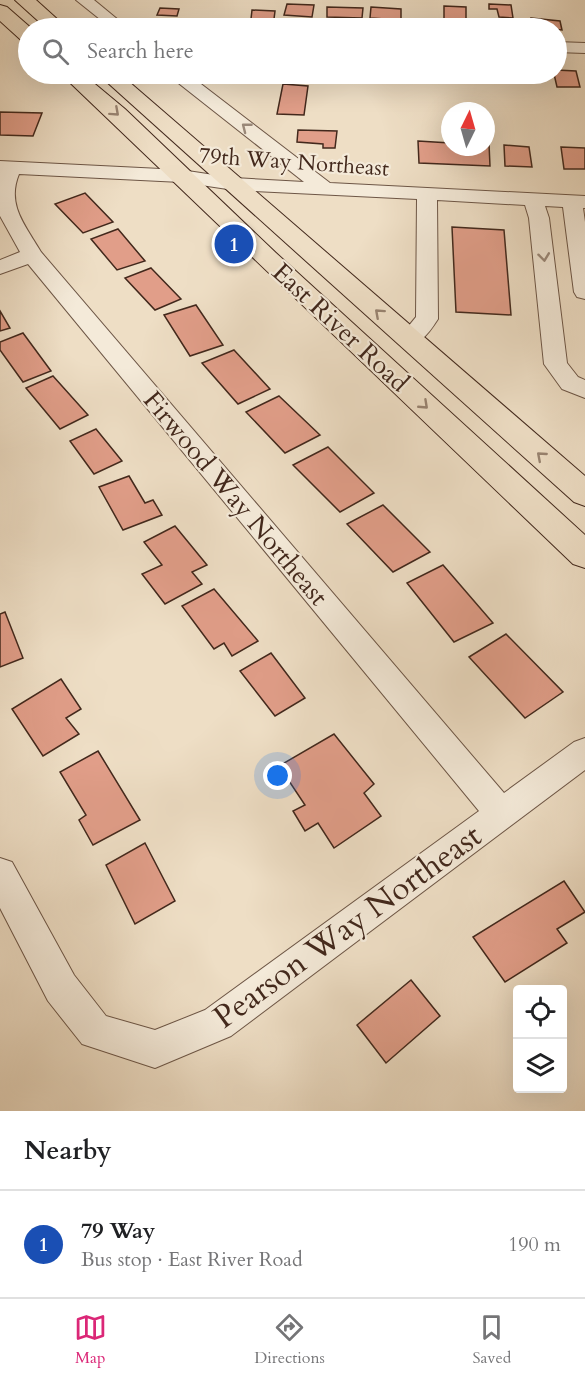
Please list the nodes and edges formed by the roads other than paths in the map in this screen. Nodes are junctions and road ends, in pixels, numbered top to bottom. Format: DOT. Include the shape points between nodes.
graph roads {
  1 [pos="25,0"];
  2 [pos="84,0"];
  3 [pos="1,13"];
  4 [pos="46,18"];
  5 [pos="107,18"];
  6 [pos="18,27"];
  7 [pos="567,47"];
  8 [pos="585,48"];
  9 [pos="82,84"];
  10 [pos="119,84"];
  11 [pos="191,84"];
  12 [pos="6,167"];
  13 [pos="181,176"];
  14 [pos="234,184"];
  15 [pos="325,189"];
  16 [pos="427,194"];
  17 [pos="533,200"];
  18 [pos="579,202"];
  19 [pos="32,255"];
  20 [pos="0,268"];
  21 [pos="585,292"];
  22 [pos="409,339"];
  23 [pos="585,390"];
  24 [pos="585,494"];
  25 [pos="585,555"];
  26 [pos="585,752"];
  27 [pos="502,814"];
  28 [pos="0,874"];
  1 -- 4 [label="main road"];
  2 -- 5 [label="street"];
  3 -- 6 [label="main road"];
  7 -- 8 [label="street"];
  9 -- 13 [label="main road, East River Road, one-way"];
  10 -- 14 [label="main road, East River Road"];
  15 -- 11 [label="street, one-way"];
  12 -- 13 [label="street, 79th Way Northeast"];
  12 -- 19 [label="street, Firwood Way Northeast" via="4,205"];
  13 -- 14 [label="street, 79th Way Northeast"];
  13 -- 25 [label="main road, East River Road, one-way"];
  14 -- 15 [label="street, 79th Way Northeast"];
  22 -- 14 [label="main road, East River Road, one-way"];
  15 -- 16 [label="street, 79th Way Northeast"];
  16 -- 17 [label="street, 79th Way Northeast"];
  16 -- 22 [label="street" via="427,320"];
  17 -- 18 [label="street, 79th Way Northeast"];
  17 -- 23 [label="street, one-way" via="539,218 556,364 570,383"];
  18 -- 21 [label="street"];
  19 -- 20 [label="street"];
  19 -- 27 [label="street, Firwood Way Northeast"];
  24 -- 22 [label="main road, East River Road, one-way"];
  26 -- 27 [label="street, Pearson Way Northeast"];
  27 -- 28 [label="street, Pearson Way Northeast" via="218,1023 155,1048 95,1031 60,988"];
}
